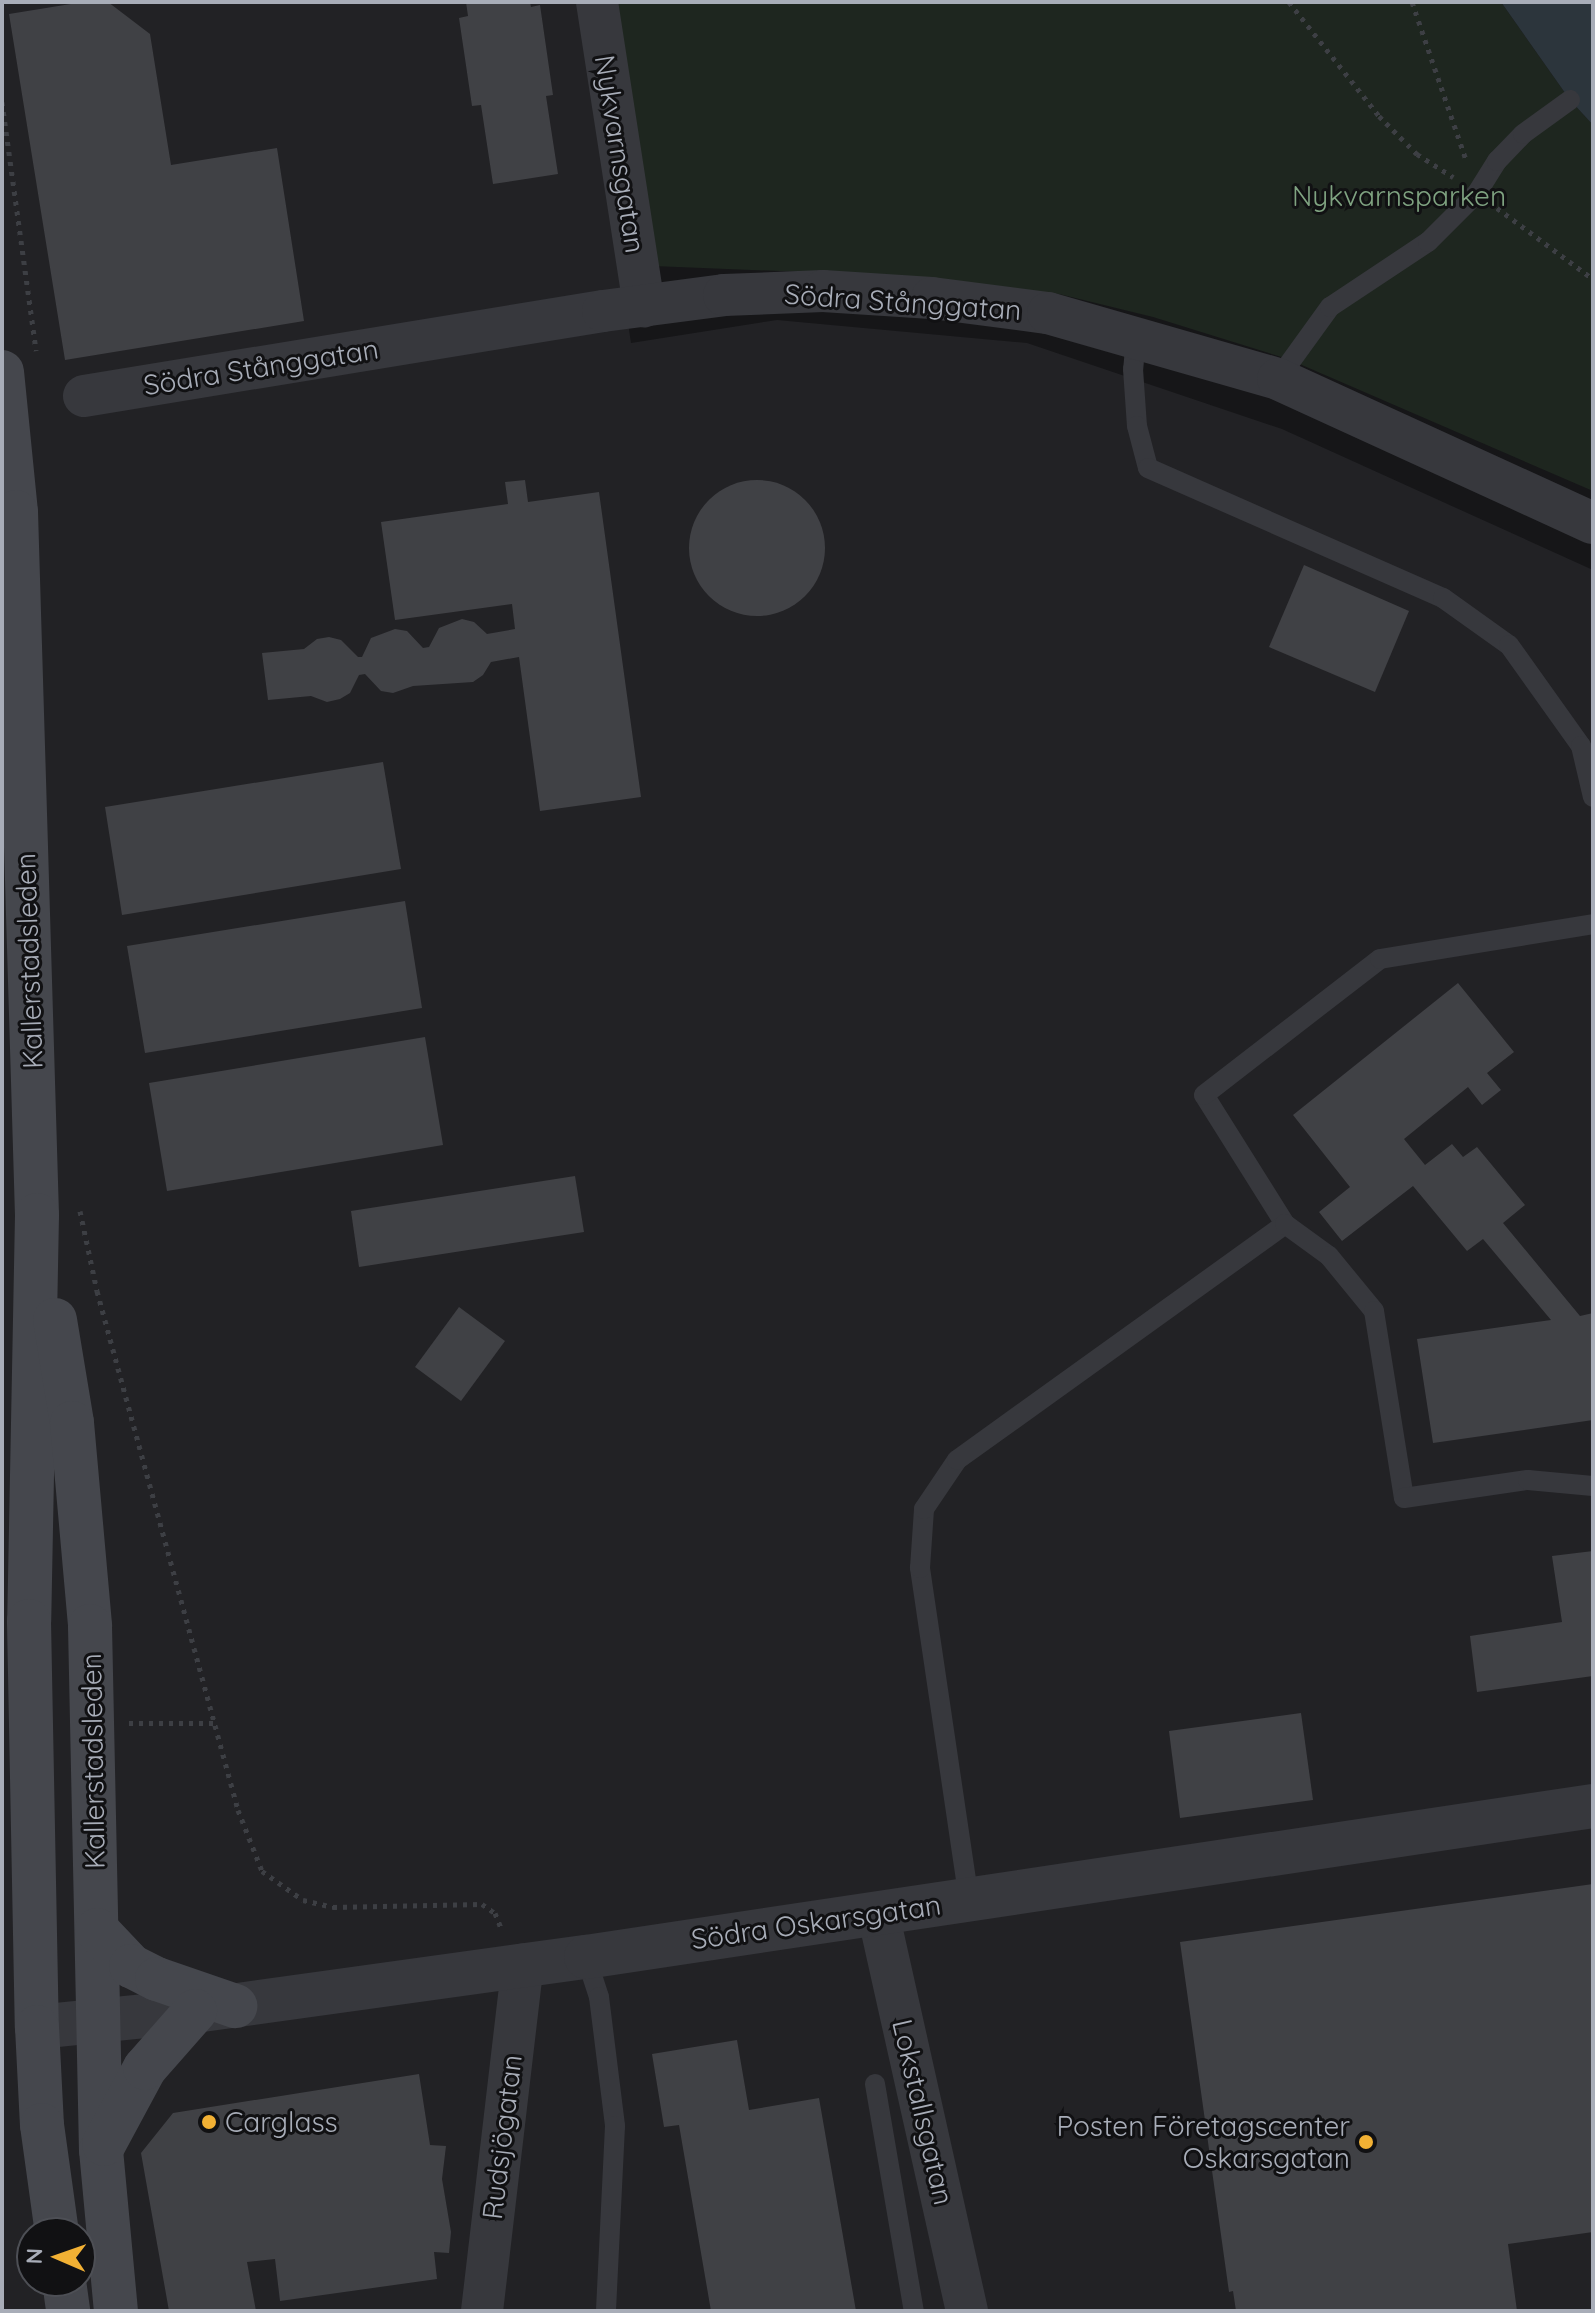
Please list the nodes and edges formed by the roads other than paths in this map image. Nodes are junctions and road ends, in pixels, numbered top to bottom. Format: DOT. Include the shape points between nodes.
graph roads {
  1 [pos="597,2"];
  2 [pos="1570,100"];
  3 [pos="644,306"];
  4 [pos="1136,337"];
  5 [pos="20,369"];
  6 [pos="1278,379"];
  7 [pos="84,396"];
  8 [pos="1593,523"];
  9 [pos="1593,797"];
  10 [pos="1593,924"];
  11 [pos="37,1215"];
  12 [pos="1285,1224"];
  13 [pos="1593,1486"];
  14 [pos="1593,1806"];
  15 [pos="969,1900"];
  16 [pos="878,1913"];
  17 [pos="97,1930"];
  18 [pos="586,1957"];
  19 [pos="515,1965"];
  20 [pos="215,2009"];
  21 [pos="99,2019"];
  22 [pos="37,2027"];
  23 [pos="875,2084"];
  24 [pos="42,2125"];
  25 [pos="101,2150"];
  26 [pos="45,2217"];
  27 [pos="55,2217"];
  28 [pos="116,2311"];
  29 [pos="482,2311"];
  30 [pos="606,2311"];
  31 [pos="914,2311"];
  32 [pos="967,2311"];
  1 -- 3 [label="street, Nykvarnsgatan"];
  2 -- 6 [label="lane" via="1523,134 1477,193 1428,242 1330,307"];
  3 -- 4 [label="street, Södra Stånggatan" via="724,295 823,291 1048,313"];
  3 -- 7 [label="street, Södra Stånggatan"];
  4 -- 6 [label="street, Södra Stånggatan"];
  4 -- 9 [label="lane" via="1137,426 1148,468 1443,598 1509,645 1581,746"];
  5 -- 11 [label="main road, Kallerstadsleden" via="16,512"];
  6 -- 8 [label="street, Södra Stånggatan"];
  10 -- 12 [label="lane" via="1380,959 1204,1095"];
  11 -- 17 [label="main road, Kallerstadsleden" via="72,1423 90,1626"];
  11 -- 22 [label="main road, Kallerstadsleden" via="29,1621"];
  12 -- 13 [label="lane" via="1329,1256 1374,1311 1404,1498 1528,1480"];
  12 -- 15 [label="lane" via="957,1460 924,1509 920,1568"];
  14 -- 15 [label="street, Södra Oskarsgatan"];
  15 -- 16 [label="street, Södra Oskarsgatan"];
  16 -- 18 [label="street, Södra Oskarsgatan"];
  16 -- 32 [label="street, Lokstallsgatan"];
  17 -- 20 [label="main road" via="131,1966"];
  17 -- 21 [label="main road, Kallerstadsleden"];
  18 -- 19 [label="street, Södra Oskarsgatan"];
  18 -- 30 [label="lane" via="599,1997 615,2126"];
  19 -- 20 [label="street, Södra Oskarsgatan"];
  19 -- 29 [label="street, Rudsjögatan"];
  20 -- 21 [label="street, Södra Oskarsgatan"];
  20 -- 25 [label="main road" via="145,2068"];
  21 -- 22 [label="street, Södra Oskarsgatan"];
  21 -- 25 [label="main road, Kallerstadsleden"];
  22 -- 24 [label="main road, Kallerstadsleden"];
  23 -- 31 [label="lane"];
  24 -- 26 [label="main road"];
  24 -- 27 [label="main road, Kallerstadsleden"];
  25 -- 28 [label="main road, Kallerstadsleden"];
}
